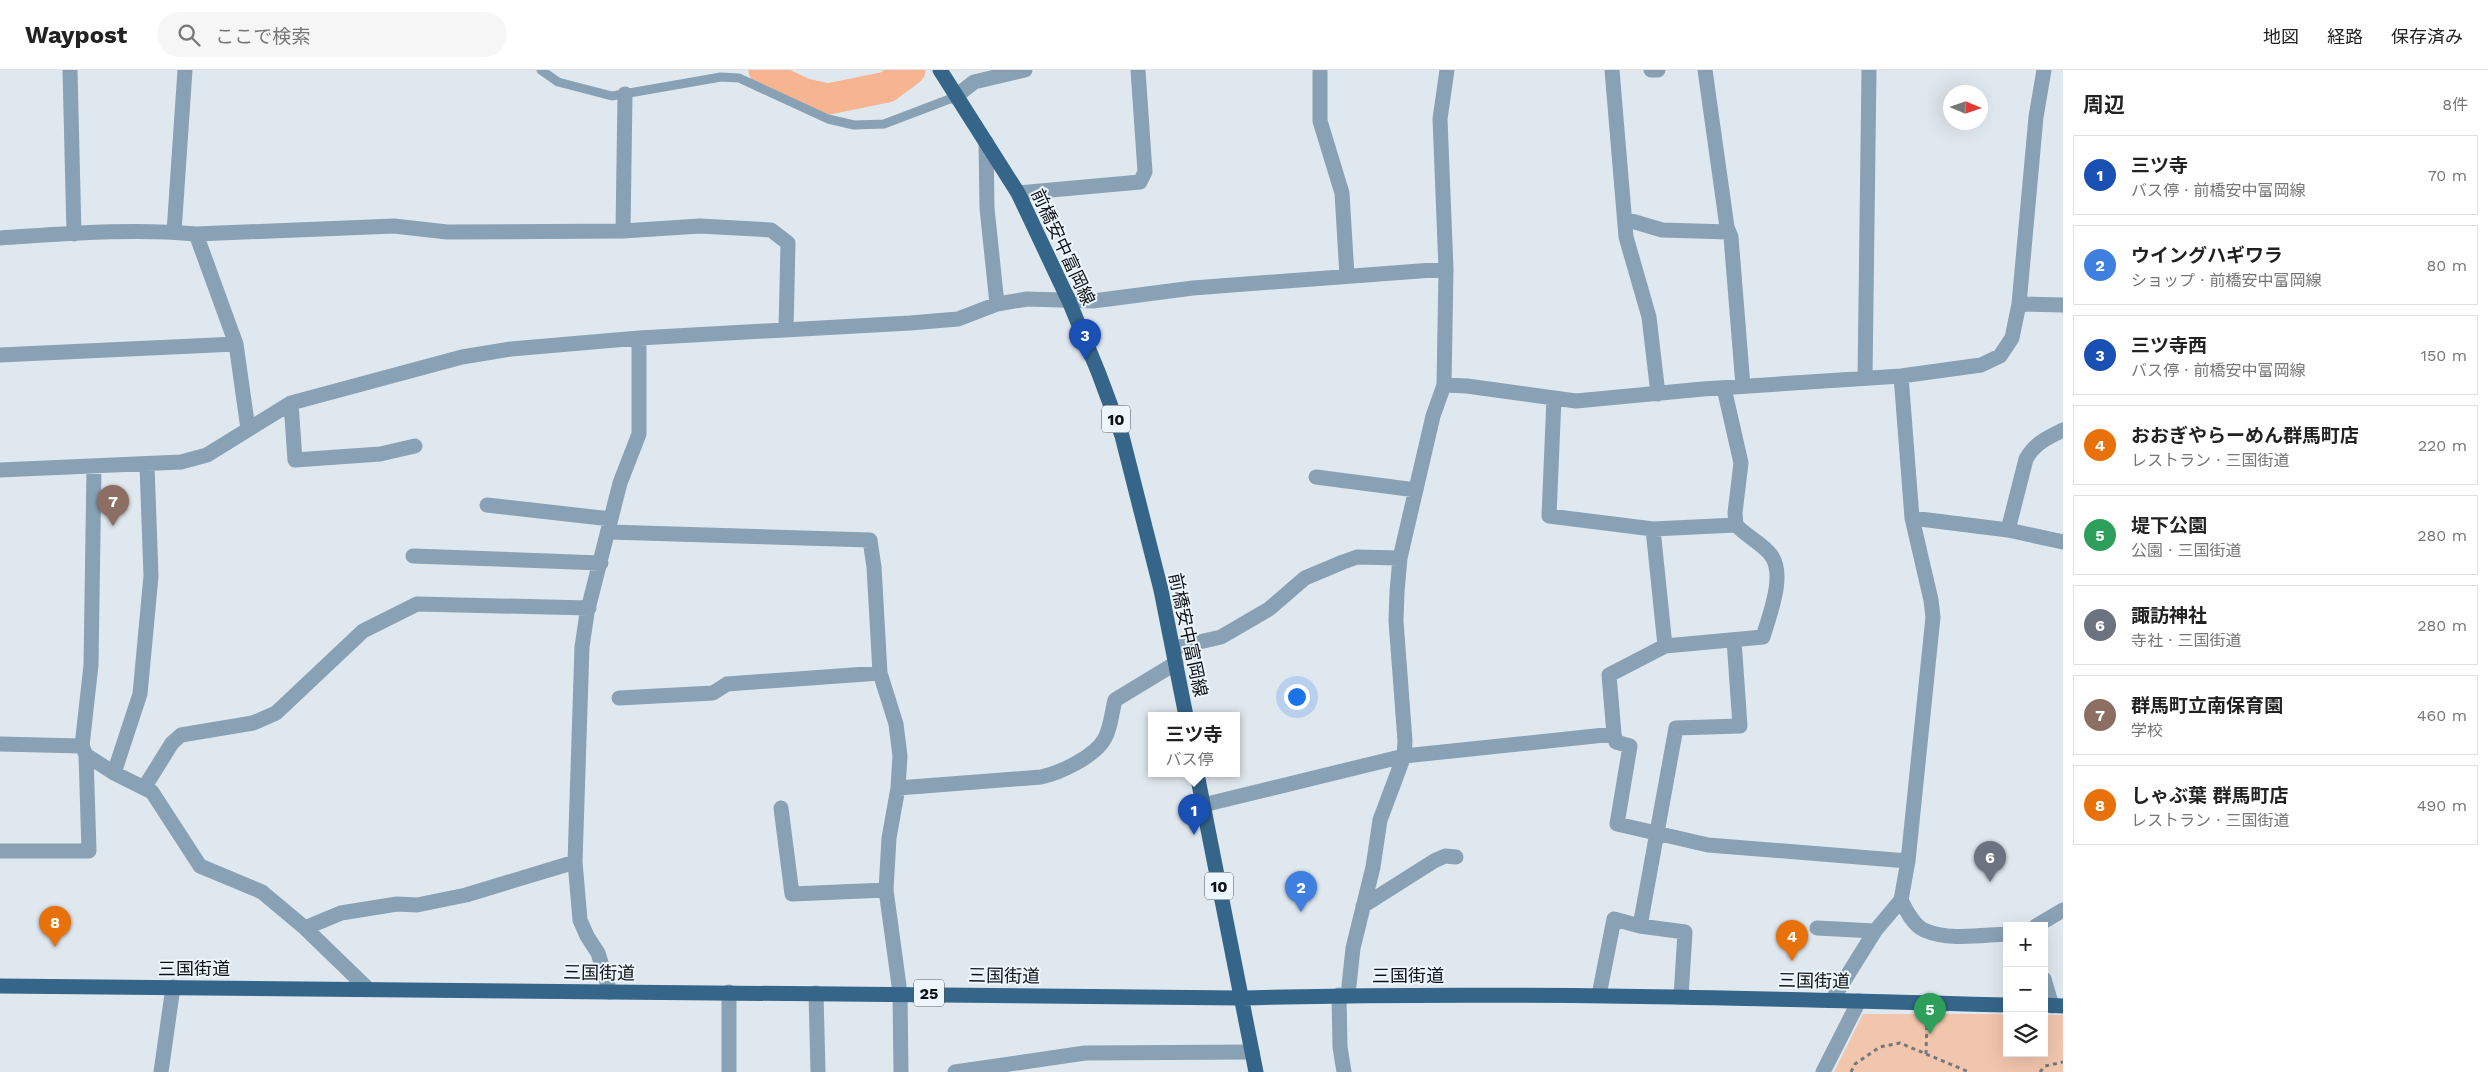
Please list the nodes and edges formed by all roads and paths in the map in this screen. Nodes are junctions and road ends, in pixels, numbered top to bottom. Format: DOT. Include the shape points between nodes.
graph roads {
  1 [pos="70,70"];
  2 [pos="185,70"];
  3 [pos="541,70"];
  4 [pos="940,70"];
  5 [pos="1025,70"];
  6 [pos="1138,70"];
  7 [pos="1320,70"];
  8 [pos="1447,70"];
  9 [pos="1612,70"];
  10 [pos="1651,70"];
  11 [pos="1658,70"];
  12 [pos="1705,70"];
  13 [pos="1868,70"];
  14 [pos="2044,70"];
  15 [pos="625,94"];
  16 [pos="955,97"];
  17 [pos="986,142"];
  18 [pos="1018,193"];
  19 [pos="1625,219"];
  20 [pos="623,231"];
  21 [pos="174,232"];
  22 [pos="1729,232"];
  23 [pos="74,234"];
  24 [pos="196,234"];
  25 [pos="0,238"];
  26 [pos="1446,269"];
  27 [pos="1347,276"];
  28 [pos="1069,301"];
  29 [pos="997,304"];
  30 [pos="2019,304"];
  31 [pos="2063,305"];
  32 [pos="786,330"];
  33 [pos="638,338"];
  34 [pos="236,344"];
  35 [pos="0,355"];
  36 [pos="1901,376"];
  37 [pos="1864,378"];
  38 [pos="1444,385"];
  39 [pos="1743,386"];
  40 [pos="1724,388"];
  41 [pos="1658,394"];
  42 [pos="1554,398"];
  43 [pos="291,403"];
  44 [pos="248,429"];
  45 [pos="2063,430"];
  46 [pos="415,446"];
  47 [pos="147,465"];
  48 [pos="94,467"];
  49 [pos="0,470"];
  50 [pos="1316,477"];
  51 [pos="1416,490"];
  52 [pos="487,505"];
  53 [pos="1912,518"];
  54 [pos="1736,525"];
  55 [pos="610,526"];
  56 [pos="1653,529"];
  57 [pos="2008,530"];
  58 [pos="2063,542"];
  59 [pos="413,556"];
  60 [pos="1400,558"];
  61 [pos="601,563"];
  62 [pos="589,608"];
  63 [pos="1734,640"];
  64 [pos="1665,646"];
  65 [pos="1173,648"];
  66 [pos="1176,663"];
  67 [pos="880,673"];
  68 [pos="619,698"];
  69 [pos="1185,712"];
  70 [pos="1614,734"];
  71 [pos="0,744"];
  72 [pos="84,750"];
  73 [pos="1404,756"];
  74 [pos="114,773"];
  75 [pos="1198,777"];
  76 [pos="144,788"];
  77 [pos="898,788"];
  78 [pos="1203,805"];
  79 [pos="781,808"];
  80 [pos="1656,835"];
  81 [pos="0,851"];
  82 [pos="1456,857"];
  83 [pos="1908,861"];
  84 [pos="575,862"];
  85 [pos="886,890"];
  86 [pos="1901,900"];
  87 [pos="1363,906"];
  88 [pos="2063,910"];
  89 [pos="2043,922"];
  90 [pos="1640,926"];
  91 [pos="305,928"];
  92 [pos="1817,928"];
  93 [pos="1875,931"];
  94 [pos="2003,934"];
  95 [pos="0,986"];
  96 [pos="173,987"];
  97 [pos="368,989"];
  98 [pos="2048,991"];
  99 [pos="610,992"];
  100 [pos="729,992"];
  101 [pos="816,993"];
  102 [pos="900,993"];
  103 [pos="1343,995"];
  104 [pos="1599,995"];
  105 [pos="1681,997"];
  106 [pos="1240,998"];
  107 [pos="1832,1000"];
  108 [pos="1858,1001"];
  109 [pos="2003,1004"];
  110 [pos="2053,1006"];
  111 [pos="1928,1014"];
  112 [pos="1252,1052"];
  113 [pos="1926,1054"];
  114 [pos="2063,1062"];
  115 [pos="983,1071"];
  116 [pos="160,1072"];
  117 [pos="729,1072"];
  118 [pos="818,1072"];
  119 [pos="901,1072"];
  120 [pos="955,1072"];
  121 [pos="1256,1072"];
  122 [pos="1344,1072"];
  123 [pos="1823,1072"];
  124 [pos="1851,1072"];
  125 [pos="1969,1072"];
  126 [pos="2040,1072"];
  1 -- 23 [label="street"];
  2 -- 21 [label="street"];
  3 -- 15 [label="lane" via="558,82 612,96"];
  4 -- 16 [label="main road, 前橋安中富岡線 / 10"];
  5 -- 16 [label="street" via="974,82"];
  6 -- 18 [label="street" via="1145,172 1140,182"];
  7 -- 27 [label="street" via="1320,121 1342,193"];
  8 -- 26 [label="street" via="1440,119"];
  9 -- 19 [label="street"];
  10 -- 11 [label="street"];
  12 -- 22 [label="street"];
  13 -- 37 [label="street"];
  14 -- 30 [label="street" via="2036,118"];
  15 -- 16 [label="lane" via="721,77 739,78 828,118 854,125 884,124"];
  15 -- 20 [label="street"];
  16 -- 17 [label="main road, 前橋安中富岡線 / 10"];
  17 -- 18 [label="main road, 前橋安中富岡線 / 10"];
  17 -- 29 [label="street" via="987,208"];
  18 -- 28 [label="main road, 前橋安中富岡線 / 10"];
  19 -- 22 [label="street" via="1662,230"];
  19 -- 41 [label="street" via="1626,236 1649,317"];
  20 -- 24 [label="street" via="447,232 394,226"];
  20 -- 32 [label="street" via="700,226 771,230 788,243"];
  21 -- 23 [label="street"];
  21 -- 24 [label="street"];
  22 -- 39 [label="street"];
  23 -- 25 [label="street"];
  24 -- 34 [label="street"];
  26 -- 27 [label="street"];
  26 -- 38 [label="street"];
  27 -- 28 [label="street"];
  28 -- 29 [label="street" via="1027,299"];
  28 -- 65 [label="main road, 前橋安中富岡線 / 10" via="1122,436"];
  29 -- 32 [label="street" via="958,319"];
  30 -- 31 [label="street"];
  30 -- 36 [label="street" via="2012,338 2000,356 1981,365"];
  32 -- 33 [label="street"];
  33 -- 43 [label="street" via="511,349 462,357"];
  33 -- 55 [label="street" via="639,434 620,483"];
  34 -- 35 [label="street"];
  34 -- 44 [label="street"];
  36 -- 37 [label="street"];
  36 -- 53 [label="street"];
  37 -- 39 [label="street"];
  38 -- 42 [label="street"];
  38 -- 51 [label="street"];
  39 -- 40 [label="street"];
  40 -- 41 [label="street"];
  40 -- 54 [label="street" via="1741,463"];
  41 -- 42 [label="street" via="1576,401"];
  42 -- 56 [label="street" via="1549,516"];
  43 -- 44 [label="street"];
  43 -- 46 [label="street" via="295,460 380,454"];
  44 -- 47 [label="street" via="207,455 181,462"];
  45 -- 57 [label="street" via="2031,449"];
  47 -- 48 [label="street"];
  47 -- 74 [label="street" via="151,576 140,694"];
  48 -- 49 [label="street"];
  48 -- 72 [label="street" via="91,665"];
  50 -- 51 [label="street"];
  51 -- 60 [label="street"];
  52 -- 55 [label="street"];
  53 -- 57 [label="street"];
  53 -- 83 [label="street" via="1932,617"];
  54 -- 56 [label="street"];
  54 -- 63 [label="street" via="1771,554 1777,578 1763,637"];
  55 -- 61 [label="street"];
  55 -- 67 [label="street" via="870,540"];
  56 -- 64 [label="street"];
  57 -- 58 [label="street"];
  59 -- 61 [label="street"];
  60 -- 65 [label="street" via="1357,557 1343,562 1305,578 1269,609 1221,637"];
  60 -- 73 [label="street" via="1396,621"];
  61 -- 62 [label="street"];
  62 -- 76 [label="street" via="416,604 363,631 276,713 253,723 182,735 172,743"];
  62 -- 84 [label="street" via="582,646"];
  63 -- 64 [label="street"];
  63 -- 80 [label="street" via="1740,726 1676,728"];
  64 -- 70 [label="street" via="1609,676"];
  65 -- 66 [label="main road, 前橋安中富岡線 / 10"];
  66 -- 69 [label="main road, 前橋安中富岡線 / 10"];
  66 -- 77 [label="street" via="1115,700 1106,738 1094,751 1057,774 1041,778"];
  67 -- 68 [label="street" via="727,684 713,693"];
  67 -- 77 [label="street" via="896,724 900,756"];
  70 -- 73 [label="street"];
  70 -- 80 [label="street" via="1616,742 1630,746 1617,824"];
  71 -- 72 [label="street"];
  72 -- 74 [label="street"];
  72 -- 81 [label="street" via="89,851"];
  73 -- 78 [label="street"];
  73 -- 87 [label="street" via="1380,820"];
  74 -- 76 [label="street"];
  75 -- 78 [label="main road, 10"];
  76 -- 91 [label="street" via="152,792 200,866 262,892"];
  77 -- 85 [label="street" via="889,838"];
  78 -- 106 [label="main road, 10"];
  79 -- 85 [label="street" via="792,894"];
  80 -- 83 [label="street" via="1708,845"];
  80 -- 90 [label="street"];
  82 -- 87 [label="street" via="1445,856 1434,861"];
  83 -- 86 [label="street"];
  84 -- 91 [label="street" via="466,895 417,905 397,904 340,913"];
  84 -- 99 [label="street" via="580,920 598,953"];
  85 -- 102 [label="street"];
  86 -- 93 [label="street"];
  86 -- 94 [label="street" via="1911,918 1923,930 1953,936"];
  87 -- 103 [label="street"];
  88 -- 89 [label="street"];
  90 -- 104 [label="street" via="1614,919"];
  90 -- 105 [label="street" via="1685,932"];
  91 -- 97 [label="street"];
  92 -- 93 [label="street"];
  93 -- 107 [label="street"];
  95 -- 96 [label="main road, 三国街道 / 25"];
  96 -- 97 [label="main road, 三国街道 / 25"];
  96 -- 116 [label="street"];
  97 -- 99 [label="main road, 三国街道 / 25"];
  98 -- 110 [label="street"];
  99 -- 100 [label="main road, 三国街道 / 25"];
  100 -- 101 [label="main road, 三国街道 / 25"];
  100 -- 117 [label="street"];
  101 -- 102 [label="main road, 三国街道 / 25"];
  101 -- 118 [label="street"];
  102 -- 106 [label="main road, 三国街道 / 25"];
  102 -- 119 [label="street"];
  103 -- 104 [label="main road, 三国街道 / 25"];
  103 -- 106 [label="main road, 三国街道 / 25"];
  103 -- 122 [label="street" via="1340,1047"];
  104 -- 105 [label="main road, 三国街道 / 25"];
  105 -- 107 [label="main road, 三国街道 / 25"];
  106 -- 112 [label="main road, 10"];
  107 -- 108 [label="main road, 三国街道 / 25"];
  108 -- 109 [label="main road, 三国街道 / 25"];
  108 -- 123 [label="street"];
  111 -- 113 [label="path"];
  112 -- 115 [label="street" via="1085,1053"];
  112 -- 121 [label="main road, 10"];
  113 -- 124 [label="path" via="1900,1043 1880,1046 1856,1064"];
  113 -- 125 [label="path"];
  114 -- 126 [label="path" via="2045,1066"];
  115 -- 120 [label="street"];
}
